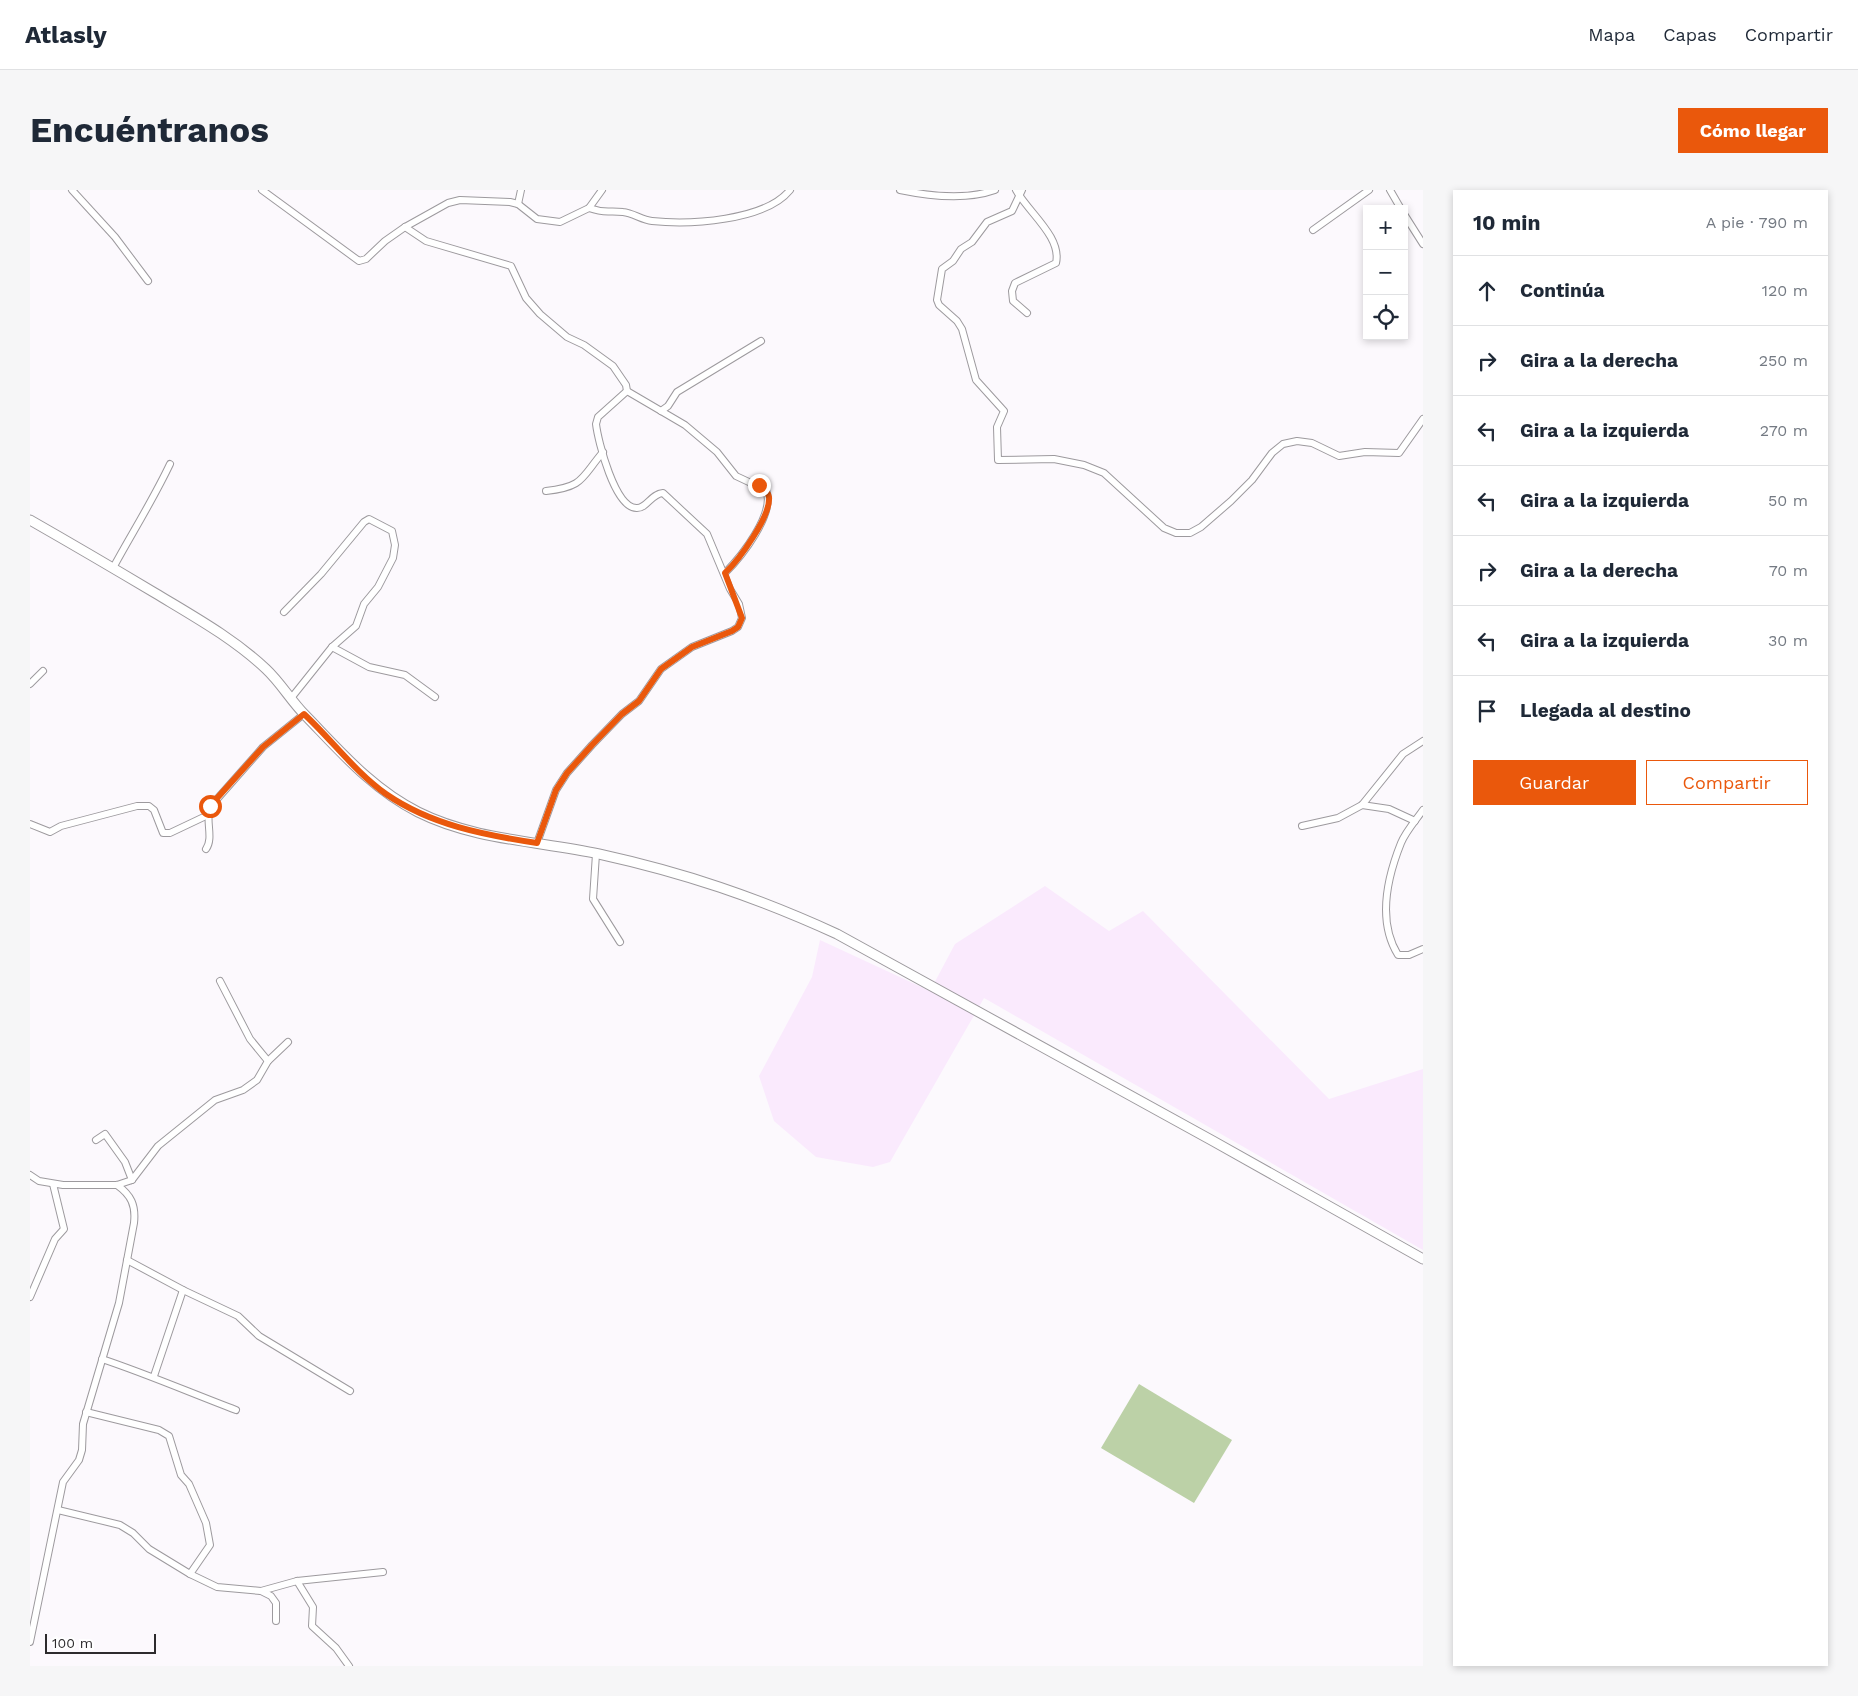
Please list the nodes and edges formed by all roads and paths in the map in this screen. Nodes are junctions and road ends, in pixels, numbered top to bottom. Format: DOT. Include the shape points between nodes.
graph roads {
  1 [pos="72,190"];
  2 [pos="262,190"];
  3 [pos="521,190"];
  4 [pos="602,190"];
  5 [pos="790,190"];
  6 [pos="900,190"];
  7 [pos="995,190"];
  8 [pos="1369,190"];
  9 [pos="1390,190"];
  10 [pos="1019,192"];
  11 [pos="518,204"];
  12 [pos="1399,205"];
  13 [pos="589,208"];
  14 [pos="1408,220"];
  15 [pos="405,228"];
  16 [pos="1313,230"];
  17 [pos="1423,244"];
  18 [pos="148,281"];
  19 [pos="1027,313"];
  20 [pos="761,341"];
  21 [pos="626,391"];
  22 [pos="660,411"];
  23 [pos="1423,419"];
  24 [pos="603,452"];
  25 [pos="170,464"];
  26 [pos="546,491"];
  27 [pos="30,520"];
  28 [pos="113,568"];
  29 [pos="725,573"];
  30 [pos="284,612"];
  31 [pos="332,647"];
  32 [pos="43,671"];
  33 [pos="30,684"];
  34 [pos="435,697"];
  35 [pos="292,698"];
  36 [pos="304,714"];
  37 [pos="1423,741"];
  38 [pos="1362,805"];
  39 [pos="1423,810"];
  40 [pos="208,815"];
  41 [pos="1416,821"];
  42 [pos="30,824"];
  43 [pos="1302,826"];
  44 [pos="537,843"];
  45 [pos="206,849"];
  46 [pos="596,854"];
  47 [pos="620,942"];
  48 [pos="1423,949"];
  49 [pos="220,981"];
  50 [pos="288,1042"];
  51 [pos="268,1061"];
  52 [pos="96,1140"];
  53 [pos="30,1175"];
  54 [pos="132,1180"];
  55 [pos="52,1184"];
  56 [pos="116,1185"];
  57 [pos="1423,1259"];
  58 [pos="127,1260"];
  59 [pos="183,1290"];
  60 [pos="30,1297"];
  61 [pos="102,1359"];
  62 [pos="154,1376"];
  63 [pos="350,1391"];
  64 [pos="236,1410"];
  65 [pos="86,1412"];
  66 [pos="58,1510"];
  67 [pos="383,1572"];
  68 [pos="190,1574"];
  69 [pos="297,1581"];
  70 [pos="261,1591"];
  71 [pos="276,1622"];
  72 [pos="30,1642"];
  73 [pos="349,1666"];
  1 -- 18 [label="street"];
  2 -- 15 [label="street" via="359,261"];
  3 -- 11 [label="street"];
  4 -- 13 [label="street"];
  5 -- 13 [label="street" via="762,209 726,218 649,221 623,212 603,213"];
  6 -- 7 [label="street" via="937,195 979,194"];
  8 -- 16 [label="street"];
  9 -- 12 [label="street"];
  10 -- 19 [label="street" via="1053,241 1058,254 1056,263 1015,284 1012,301"];
  10 -- 23 [label="street" via="1012,211 987,222 972,242 942,269 937,300 962,329 976,380 1004,411 997,428 998,460 1054,459 1084,465 1104,473 1164,528 1176,534 1190,533 1202,527 1231,501 1283,444 1297,441 1312,443 1339,456 1365,452 1398,453"];
  11 -- 13 [label="street" via="537,219 548,222 560,222"];
  11 -- 15 [label="street" via="455,201"];
  14 -- 17 [label="street"];
  15 -- 21 [label="street" via="426,241 511,266 526,298 540,314 567,337 613,366 626,385"];
  20 -- 22 [label="street" via="677,392 668,406"];
  21 -- 22 [label="street"];
  21 -- 24 [label="street" via="598,417 596,429"];
  22 -- 29 [label="street" via="717,452 736,476 759,485 769,497 767,514 746,549"];
  24 -- 26 [label="street" via="578,483 567,489"];
  24 -- 29 [label="street" via="615,489 630,506 641,507 662,493 707,534"];
  25 -- 28 [label="street"];
  27 -- 28 [label="main road"];
  28 -- 35 [label="main road" via="229,638 266,669"];
  29 -- 44 [label="street" via="742,618 738,627 692,647 661,669 639,701 622,714 567,773 553,797"];
  30 -- 31 [label="street" via="364,522 369,519 392,531 396,545 393,558 378,587 364,604 356,626"];
  31 -- 34 [label="street" via="369,668 404,675"];
  31 -- 35 [label="street"];
  32 -- 33 [label="street"];
  35 -- 36 [label="main road"];
  36 -- 40 [label="street" via="263,747 210,806"];
  36 -- 44 [label="main road" via="386,794 418,812 490,836"];
  37 -- 38 [label="street" via="1403,754"];
  38 -- 41 [label="street" via="1389,809"];
  38 -- 43 [label="street" via="1338,818"];
  39 -- 41 [label="street"];
  40 -- 42 [label="street" via="170,834 163,834 154,810 144,805 109,812 50,832"];
  40 -- 45 [label="street" via="210,843"];
  41 -- 48 [label="street" via="1402,841 1385,911 1390,943 1398,955 1409,955"];
  44 -- 46 [label="main road"];
  46 -- 47 [label="street" via="593,899"];
  46 -- 57 [label="main road" via="676,872 746,895 837,934"];
  49 -- 51 [label="street" via="250,1039"];
  50 -- 51 [label="street"];
  51 -- 54 [label="street" via="257,1080 244,1090 215,1100 188,1120 151,1153"];
  52 -- 54 [label="street" via="104,1134 115,1146"];
  53 -- 55 [label="street"];
  54 -- 56 [label="street"];
  55 -- 56 [label="street"];
  55 -- 60 [label="street" via="64,1230 55,1239"];
  56 -- 58 [label="street" via="126,1192 135,1213"];
  58 -- 59 [label="street"];
  58 -- 61 [label="street" via="119,1303"];
  59 -- 62 [label="street"];
  59 -- 63 [label="street" via="238,1316 260,1336"];
  61 -- 62 [label="street"];
  61 -- 65 [label="street"];
  62 -- 64 [label="street"];
  65 -- 66 [label="street" via="82,1450 64,1482"];
  65 -- 68 [label="street" via="159,1430 169,1436 181,1474 206,1522 210,1545"];
  66 -- 68 [label="street" via="120,1525 149,1549"];
  66 -- 72 [label="street"];
  67 -- 69 [label="street"];
  68 -- 70 [label="street" via="218,1587"];
  69 -- 70 [label="street"];
  69 -- 73 [label="street" via="312,1607 312,1626 330,1641"];
  70 -- 71 [label="street" via="276,1603"];
}
